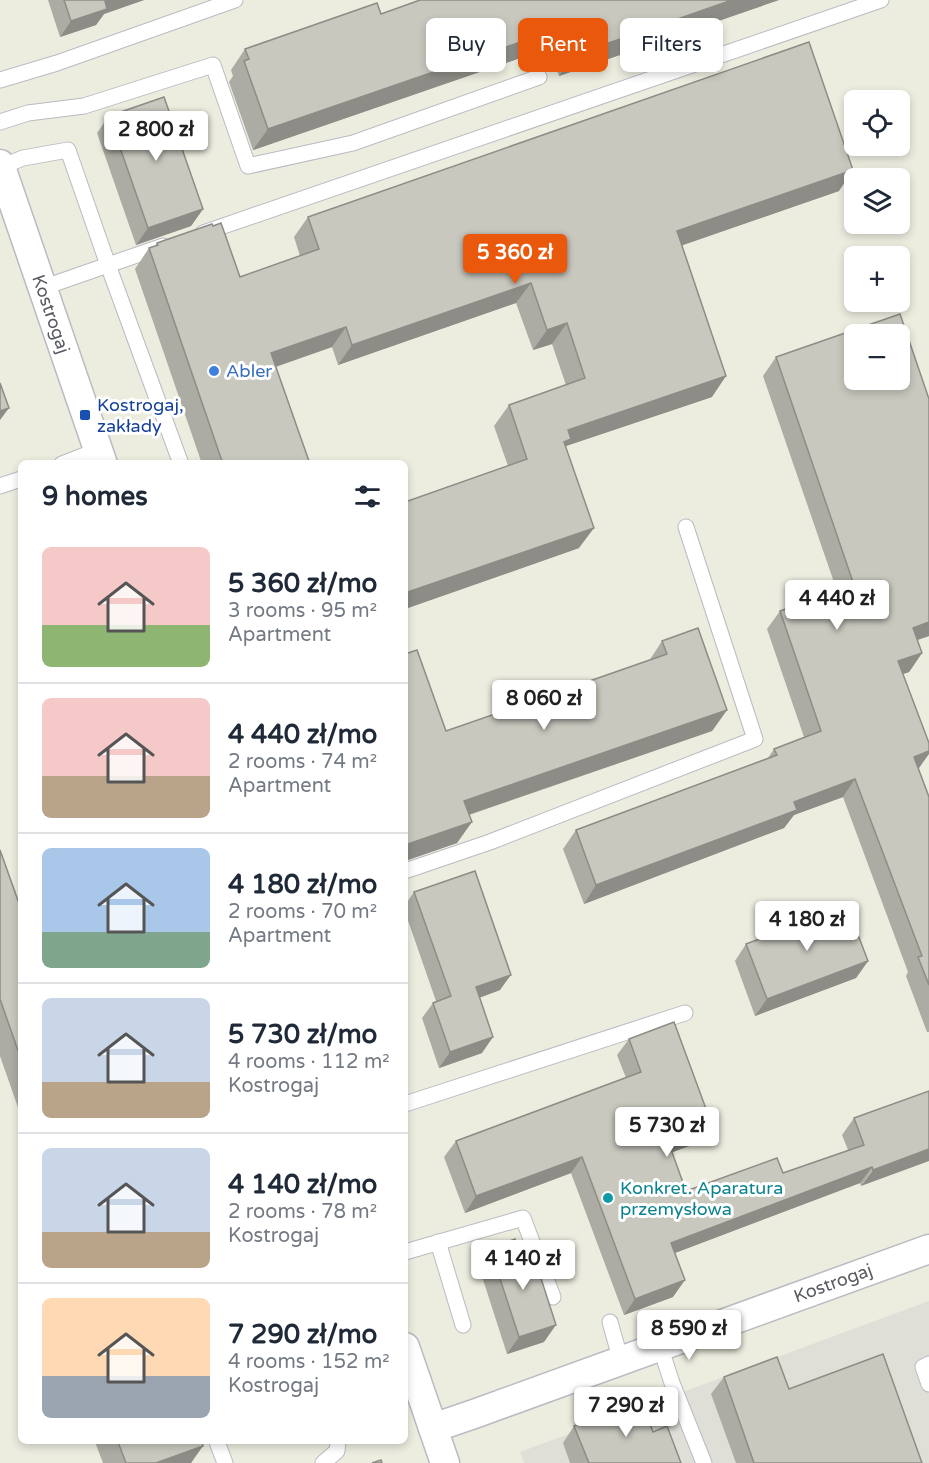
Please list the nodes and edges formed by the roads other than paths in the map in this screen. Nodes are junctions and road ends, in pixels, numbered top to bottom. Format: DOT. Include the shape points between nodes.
graph roads {
  1 [pos="235,0"];
  2 [pos="881,0"];
  3 [pos="539,77"];
  4 [pos="0,80"];
  5 [pos="0,122"];
  6 [pos="0,165"];
  7 [pos="108,266"];
  8 [pos="42,288"];
  9 [pos="100,457"];
  10 [pos="84,460"];
  11 [pos="180,460"];
  12 [pos="18,482"];
  13 [pos="0,486"];
  14 [pos="686,526"];
  15 [pos="408,870"];
  16 [pos="685,1013"];
  17 [pos="408,1103"];
  18 [pos="438,1242"];
  19 [pos="929,1249"];
  20 [pos="408,1251"];
  21 [pos="553,1298"];
  22 [pos="610,1322"];
  23 [pos="463,1325"];
  24 [pos="660,1346"];
  25 [pos="408,1356"];
  26 [pos="621,1361"];
  27 [pos="929,1364"];
  28 [pos="929,1384"];
  29 [pos="433,1428"];
  30 [pos="219,1444"];
  31 [pos="338,1444"];
  32 [pos="225,1463"];
  33 [pos="324,1463"];
  34 [pos="445,1463"];
  35 [pos="704,1463"];
  1 -- 4 [label="lane"];
  2 -- 7 [label="lane"];
  3 -- 5 [label="lane" via="353,143 248,166 213,65 84,106 28,113"];
  6 -- 7 [label="lane" via="68,150"];
  6 -- 8 [label="street, Kostrogaj"];
  7 -- 8 [label="lane"];
  7 -- 11 [label="lane"];
  8 -- 9 [label="street, Kostrogaj"];
  9 -- 10 [label="lane"];
  12 -- 13 [label="lane"];
  14 -- 15 [label="lane" via="755,738 490,842"];
  16 -- 17 [label="lane"];
  18 -- 20 [label="lane"];
  18 -- 21 [label="lane" via="523,1218"];
  18 -- 23 [label="lane"];
  19 -- 24 [label="street, Kostrogaj"];
  22 -- 26 [label="lane"];
  24 -- 26 [label="street, Kostrogaj"];
  24 -- 35 [label="lane"];
  25 -- 29 [label="street"];
  26 -- 29 [label="street, Kostrogaj"];
  27 -- 28 [label="lane" via="923,1366"];
  29 -- 34 [label="street"];
  30 -- 32 [label="lane"];
  31 -- 33 [label="lane" via="337,1451"];
}
